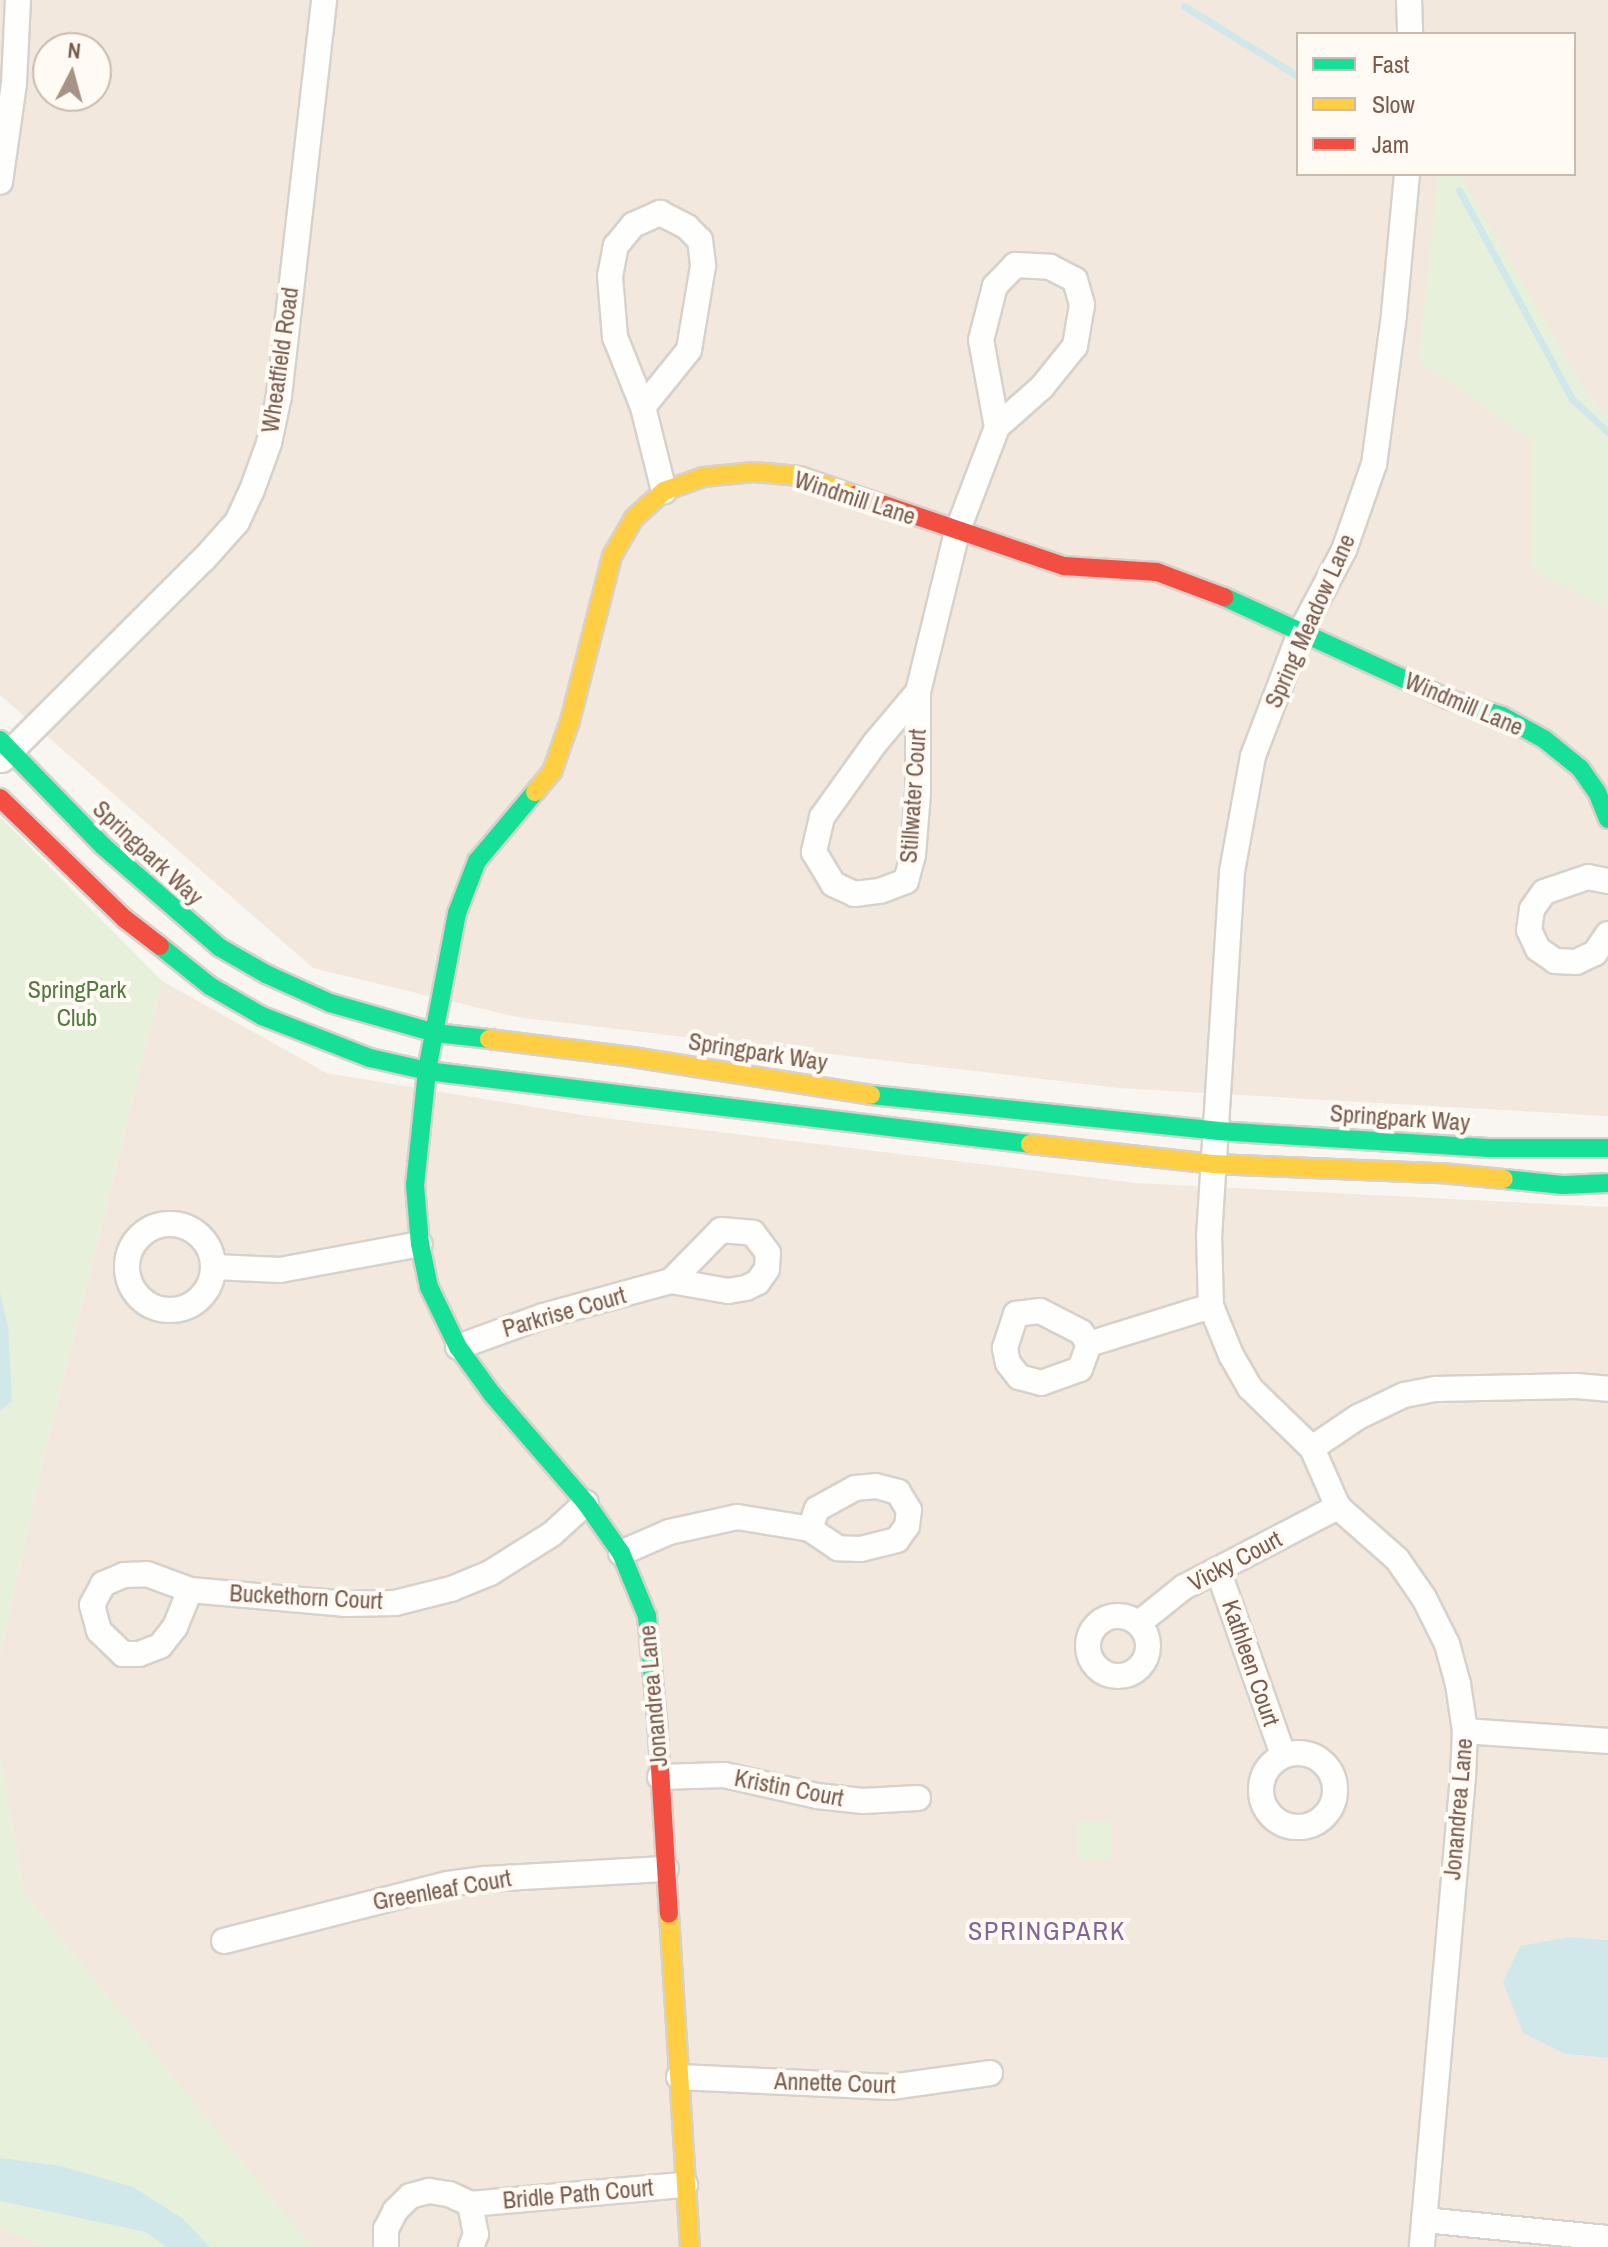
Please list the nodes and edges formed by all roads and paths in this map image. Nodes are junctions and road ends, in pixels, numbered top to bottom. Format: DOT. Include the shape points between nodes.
graph roads {
  1 [pos="18,0"];
  2 [pos="324,0"];
  3 [pos="1409,0"];
  4 [pos="1410,32"];
  5 [pos="1407,176"];
  6 [pos="0,182"];
  7 [pos="643,407"];
  8 [pos="997,427"];
  9 [pos="664,491"];
  10 [pos="957,532"];
  11 [pos="1300,633"];
  12 [pos="918,692"];
  13 [pos="4,751"];
  14 [pos="0,798"];
  15 [pos="1608,819"];
  16 [pos="1608,881"];
  17 [pos="1608,934"];
  18 [pos="435,1033"];
  19 [pos="427,1071"];
  20 [pos="1217,1131"];
  21 [pos="1608,1148"];
  22 [pos="1213,1164"];
  23 [pos="1608,1183"];
  24 [pos="420,1244"];
  25 [pos="214,1267"];
  26 [pos="671,1281"];
  27 [pos="1211,1306"];
  28 [pos="1089,1344"];
  29 [pos="458,1347"];
  30 [pos="1608,1389"];
  31 [pos="1312,1448"];
  32 [pos="586,1503"];
  33 [pos="1338,1507"];
  34 [pos="810,1529"];
  35 [pos="621,1553"];
  36 [pos="1218,1570"];
  37 [pos="190,1590"];
  38 [pos="1139,1623"];
  39 [pos="1465,1731"];
  40 [pos="1608,1741"];
  41 [pos="1283,1755"];
  42 [pos="660,1777"];
  43 [pos="918,1798"];
  44 [pos="666,1869"];
  45 [pos="224,1941"];
  46 [pos="990,2073"];
  47 [pos="679,2077"];
  48 [pos="685,2185"];
  49 [pos="470,2204"];
  50 [pos="1424,2220"];
  51 [pos="1608,2238"];
  52 [pos="386,2247"];
  53 [pos="471,2247"];
  54 [pos="690,2247"];
  55 [pos="1422,2247"];
  1 -- 6 [label="street" via="14,84"];
  2 -- 13 [label="street, Wheatfield Road" via="279,396 252,490 237,522 204,559"];
  3 -- 4 [label="street"];
  5 -- 11 [label="street, Spring Meadow Lane" via="1374,464 1344,550"];
  7 -- 7 [label="street" via="615,337 610,276 616,246 633,225 660,213 700,240 703,266 689,350"];
  7 -- 9 [label="street"];
  8 -- 8 [label="street" via="981,340 995,286 1015,265 1050,267 1075,280 1082,305 1075,346 1042,387"];
  8 -- 10 [label="street, Stillwater Court"];
  9 -- 10 [label="street, Windmill Lane" via="703,477 754,472 800,476"];
  9 -- 18 [label="street, Windmill Lane" via="634,518 612,556 552,772 477,861 457,913"];
  10 -- 11 [label="street, Windmill Lane" via="1064,566 1157,572"];
  10 -- 12 [label="street, Stillwater Court"];
  11 -- 15 [label="street, Windmill Lane" via="1448,699 1502,716 1544,739 1580,768"];
  11 -- 20 [label="street, Spring Meadow Lane" via="1253,756 1232,872"];
  12 -- 12 [label="street, Stillwater Court" via="822,817 814,852 833,884 854,894 906,881 918,793"];
  13 -- 18 [label="street, Springpark Way" via="219,947 330,1003"];
  14 -- 19 [label="street" via="125,919 210,986 317,1040"];
  16 -- 17 [label="street" via="1588,877 1544,892 1532,909 1529,930 1538,949 1555,961 1576,962 1595,953"];
  18 -- 19 [label="street, Windmill Lane"];
  18 -- 20 [label="street, Springpark Way" via="626,1056 870,1095"];
  19 -- 22 [label="street"];
  19 -- 24 [label="street, Jonandrea Lane" via="415,1185"];
  20 -- 21 [label="street, Springpark Way" via="1488,1148"];
  20 -- 22 [label="street, Spring Meadow Lane"];
  22 -- 23 [label="street" via="1441,1173 1563,1185"];
  22 -- 27 [label="street, Jonandrea Lane"];
  24 -- 25 [label="street" via="280,1270"];
  24 -- 29 [label="street, Jonandrea Lane" via="429,1287"];
  26 -- 29 [label="street, Parkrise Court" via="543,1316"];
  27 -- 28 [label="street"];
  27 -- 31 [label="street, Jonandrea Lane" via="1250,1388"];
  29 -- 32 [label="street, Jonandrea Lane"];
  30 -- 31 [label="street" via="1415,1393 1358,1417"];
  31 -- 33 [label="street, Jonandrea Lane"];
  32 -- 35 [label="street, Jonandrea Lane"];
  32 -- 37 [label="street, Buckethorn Court" via="552,1534 490,1573 395,1603 346,1604"];
  33 -- 36 [label="street, Vicky Court"];
  33 -- 39 [label="street, Jonandrea Lane" via="1397,1559 1424,1598 1447,1644"];
  34 -- 35 [label="street" via="737,1517 669,1532"];
  35 -- 42 [label="street, Jonandrea Lane" via="637,1586 653,1650"];
  36 -- 38 [label="street, Vicky Court" via="1184,1587"];
  36 -- 41 [label="street, Kathleen Court"];
  39 -- 40 [label="street"];
  39 -- 50 [label="street, Jonandrea Lane"];
  42 -- 43 [label="street, Kristin Court" via="724,1775 863,1801"];
  42 -- 44 [label="street, Jonandrea Lane"];
  44 -- 45 [label="street, Greenleaf Court" via="448,1884"];
  44 -- 47 [label="street, Jonandrea Lane"];
  46 -- 47 [label="street, Annette Court" via="891,2087"];
  47 -- 48 [label="street, Jonandrea Lane"];
  48 -- 49 [label="street, Bridle Path Court"];
  48 -- 54 [label="street, Jonandrea Lane"];
  49 -- 52 [label="street, Bridle Path Court" via="429,2191 410,2196 386,2229"];
  49 -- 53 [label="street, Bridle Path Court" via="476,2234"];
  50 -- 51 [label="street"];
  50 -- 55 [label="street, Jonandrea Lane"];
}
